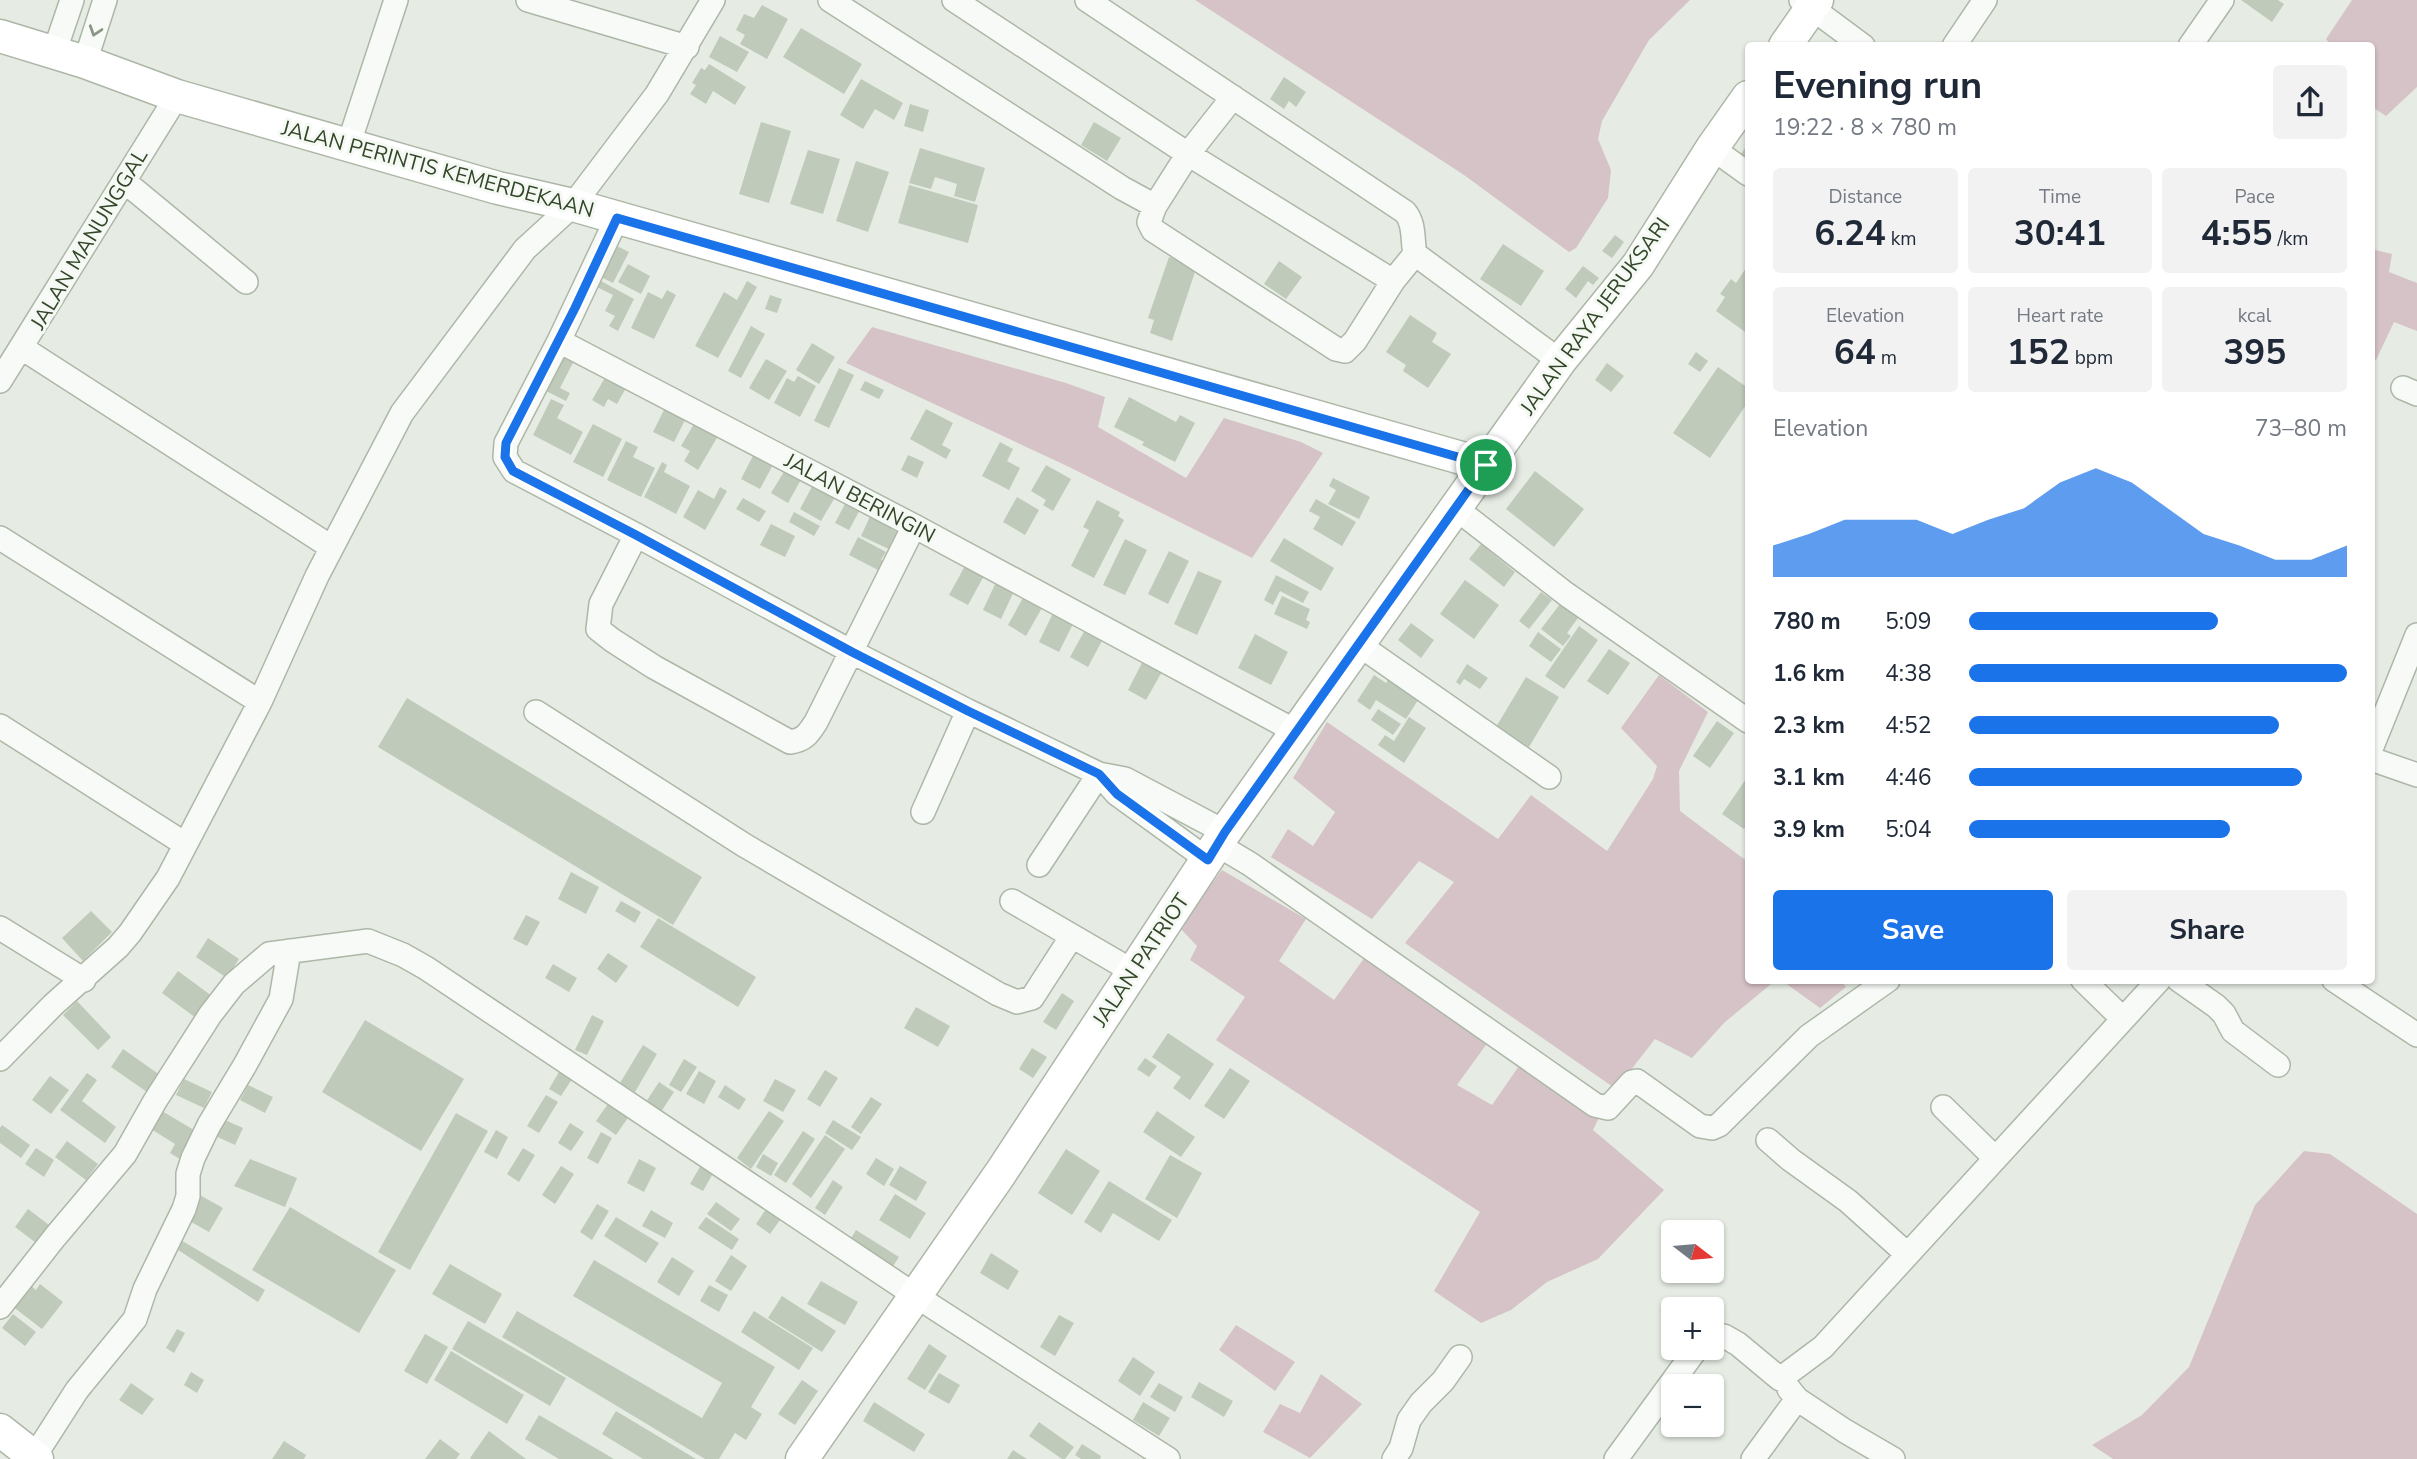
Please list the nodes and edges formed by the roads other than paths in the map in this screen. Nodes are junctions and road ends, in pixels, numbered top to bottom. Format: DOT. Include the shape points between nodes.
graph roads {
  1 [pos="72,0"];
  2 [pos="105,0"];
  3 [pos="396,0"];
  4 [pos="528,0"];
  5 [pos="713,0"];
  6 [pos="830,0"];
  7 [pos="954,0"];
  8 [pos="1087,0"];
  9 [pos="1985,0"];
  10 [pos="2222,0"];
  11 [pos="1808,2"];
  12 [pos="565,5"];
  13 [pos="0,36"];
  14 [pos="1787,42"];
  15 [pos="1858,42"];
  16 [pos="1957,42"];
  17 [pos="2193,42"];
  18 [pos="687,47"];
  19 [pos="54,52"];
  20 [pos="85,62"];
  21 [pos="177,96"];
  22 [pos="1233,97"];
  23 [pos="1745,101"];
  24 [pos="348,146"];
  25 [pos="1712,148"];
  26 [pos="1188,154"];
  27 [pos="1745,172"];
  28 [pos="124,181"];
  29 [pos="573,205"];
  30 [pos="1155,206"];
  31 [pos="617,218"];
  32 [pos="1415,254"];
  33 [pos="1393,281"];
  34 [pos="246,282"];
  35 [pos="559,341"];
  36 [pos="22,348"];
  37 [pos="1560,362"];
  38 [pos="0,381"];
  39 [pos="1486,465"];
  40 [pos="1454,507"];
  41 [pos="914,526"];
  42 [pos="636,535"];
  43 [pos="0,538"];
  44 [pos="331,548"];
  45 [pos="2417,635"];
  46 [pos="1358,644"];
  47 [pos="852,652"];
  48 [pos="260,702"];
  49 [pos="968,711"];
  50 [pos="536,712"];
  51 [pos="1745,719"];
  52 [pos="0,726"];
  53 [pos="1288,728"];
  54 [pos="2375,739"];
  55 [pos="2375,760"];
  56 [pos="1099,774"];
  57 [pos="2417,775"];
  58 [pos="1549,777"];
  59 [pos="923,812"];
  60 [pos="185,844"];
  61 [pos="1217,845"];
  62 [pos="1039,865"];
  63 [pos="1012,901"];
  64 [pos="0,928"];
  65 [pos="1072,936"];
  66 [pos="289,951"];
  67 [pos="1128,969"];
  68 [pos="84,980"];
  69 [pos="1882,984"];
  70 [pos="2087,984"];
  71 [pos="2155,984"];
  72 [pos="2185,984"];
  73 [pos="2340,984"];
  74 [pos="2123,1019"];
  75 [pos="2417,1035"];
  76 [pos="0,1059"];
  77 [pos="2278,1065"];
  78 [pos="1943,1107"];
  79 [pos="1768,1140"];
  80 [pos="1995,1158"];
  81 [pos="1907,1254"];
  82 [pos="916,1296"];
  83 [pos="0,1307"];
  84 [pos="1724,1336"];
  85 [pos="1460,1357"];
  86 [pos="1688,1360"];
  87 [pos="1780,1379"];
  88 [pos="1797,1399"];
  89 [pos="0,1430"];
  90 [pos="35,1458"];
  91 [pos="802,1459"];
  92 [pos="1168,1459"];
  93 [pos="1394,1459"];
  94 [pos="1616,1459"];
  95 [pos="1753,1459"];
  96 [pos="1893,1459"];
  1 -- 19 [label="street"];
  2 -- 20 [label="street, one-way"];
  3 -- 24 [label="street"];
  4 -- 12 [label="street"];
  5 -- 18 [label="street"];
  6 -- 30 [label="street"];
  7 -- 26 [label="street"];
  8 -- 22 [label="street"];
  9 -- 16 [label="street"];
  10 -- 17 [label="street"];
  11 -- 14 [label="street"];
  11 -- 15 [label="street"];
  12 -- 18 [label="street"];
  13 -- 19 [label="street, JALAN PERINTIS KEMERDEKAAN"];
  18 -- 29 [label="street"];
  19 -- 20 [label="street, JALAN PERINTIS KEMERDEKAAN"];
  20 -- 21 [label="street, JALAN PERINTIS KEMERDEKAAN"];
  21 -- 24 [label="street, JALAN PERINTIS KEMERDEKAAN"];
  21 -- 28 [label="street, JALAN MANUNGGAL"];
  22 -- 26 [label="street"];
  22 -- 32 [label="street" via="1405,212"];
  23 -- 25 [label="street, JALAN RAYA JERUKSARI"];
  24 -- 29 [label="street, JALAN PERINTIS KEMERDEKAAN"];
  25 -- 27 [label="street"];
  25 -- 37 [label="street, JALAN RAYA JERUKSARI" via="1638,265"];
  26 -- 30 [label="street"];
  26 -- 33 [label="street"];
  28 -- 34 [label="street"];
  28 -- 36 [label="street, JALAN MANUNGGAL"];
  29 -- 31 [label="street, JALAN PERINTIS KEMERDEKAAN"];
  29 -- 44 [label="street" via="525,249 402,413"];
  30 -- 33 [label="street" via="1149,222 1153,230 1336,349 1345,351 1355,341"];
  31 -- 35 [label="street"];
  31 -- 39 [label="street, JALAN PERINTIS KEMERDEKAAN"];
  32 -- 33 [label="street"];
  32 -- 37 [label="street"];
  35 -- 41 [label="street, JALAN BERINGIN"];
  35 -- 42 [label="street" via="506,443 507,463 525,478"];
  36 -- 38 [label="street, JALAN MANUNGGAL"];
  36 -- 44 [label="street"];
  37 -- 39 [label="street, JALAN RAYA JERUKSARI"];
  39 -- 40 [label="street, JALAN PATRIOT"];
  40 -- 46 [label="street, JALAN PATRIOT"];
  40 -- 51 [label="street" via="1566,594"];
  41 -- 47 [label="street"];
  41 -- 53 [label="street, JALAN BERINGIN"];
  42 -- 47 [label="street"];
  42 -- 47 [label="street" via="601,604 598,629 654,667 784,740 806,737"];
  43 -- 48 [label="street"];
  44 -- 48 [label="street"];
  45 -- 54 [label="street"];
  46 -- 53 [label="street, JALAN PATRIOT"];
  46 -- 58 [label="street"];
  47 -- 49 [label="street"];
  48 -- 60 [label="street"];
  49 -- 56 [label="street"];
  49 -- 59 [label="street"];
  50 -- 65 [label="street" via="744,845 1017,1002 1032,998"];
  52 -- 60 [label="street"];
  53 -- 61 [label="street, JALAN PATRIOT"];
  55 -- 57 [label="street"];
  56 -- 61 [label="street" via="1125,779"];
  56 -- 62 [label="street"];
  60 -- 68 [label="street" via="130,933"];
  61 -- 67 [label="street, JALAN PATRIOT"];
  61 -- 69 [label="street" via="1595,1105 1608,1108 1637,1081 1707,1129 1718,1125 1809,1036"];
  63 -- 65 [label="street"];
  64 -- 68 [label="street"];
  65 -- 67 [label="street"];
  66 -- 82 [label="street" via="368,941 402,955"];
  66 -- 83 [label="street" via="269,954 234,984 125,1154"];
  66 -- 90 [label="street" via="282,999 192,1158 184,1209 135,1318 77,1390"];
  67 -- 82 [label="street, JALAN PATRIOT" via="1000,1174"];
  68 -- 76 [label="street"];
  70 -- 74 [label="street"];
  71 -- 74 [label="street"];
  72 -- 77 [label="street" via="2216,1006 2233,1031"];
  73 -- 75 [label="street"];
  74 -- 80 [label="street"];
  78 -- 80 [label="street"];
  79 -- 81 [label="street" via="1848,1201"];
  80 -- 81 [label="street"];
  81 -- 87 [label="street" via="1822,1347"];
  82 -- 91 [label="street, JALAN PATRIOT"];
  82 -- 92 [label="street"];
  84 -- 87 [label="street"];
  85 -- 93 [label="street" via="1409,1420"];
  86 -- 94 [label="street"];
  87 -- 88 [label="street"];
  88 -- 95 [label="street"];
  88 -- 96 [label="street"];
  89 -- 90 [label="street"];
}
